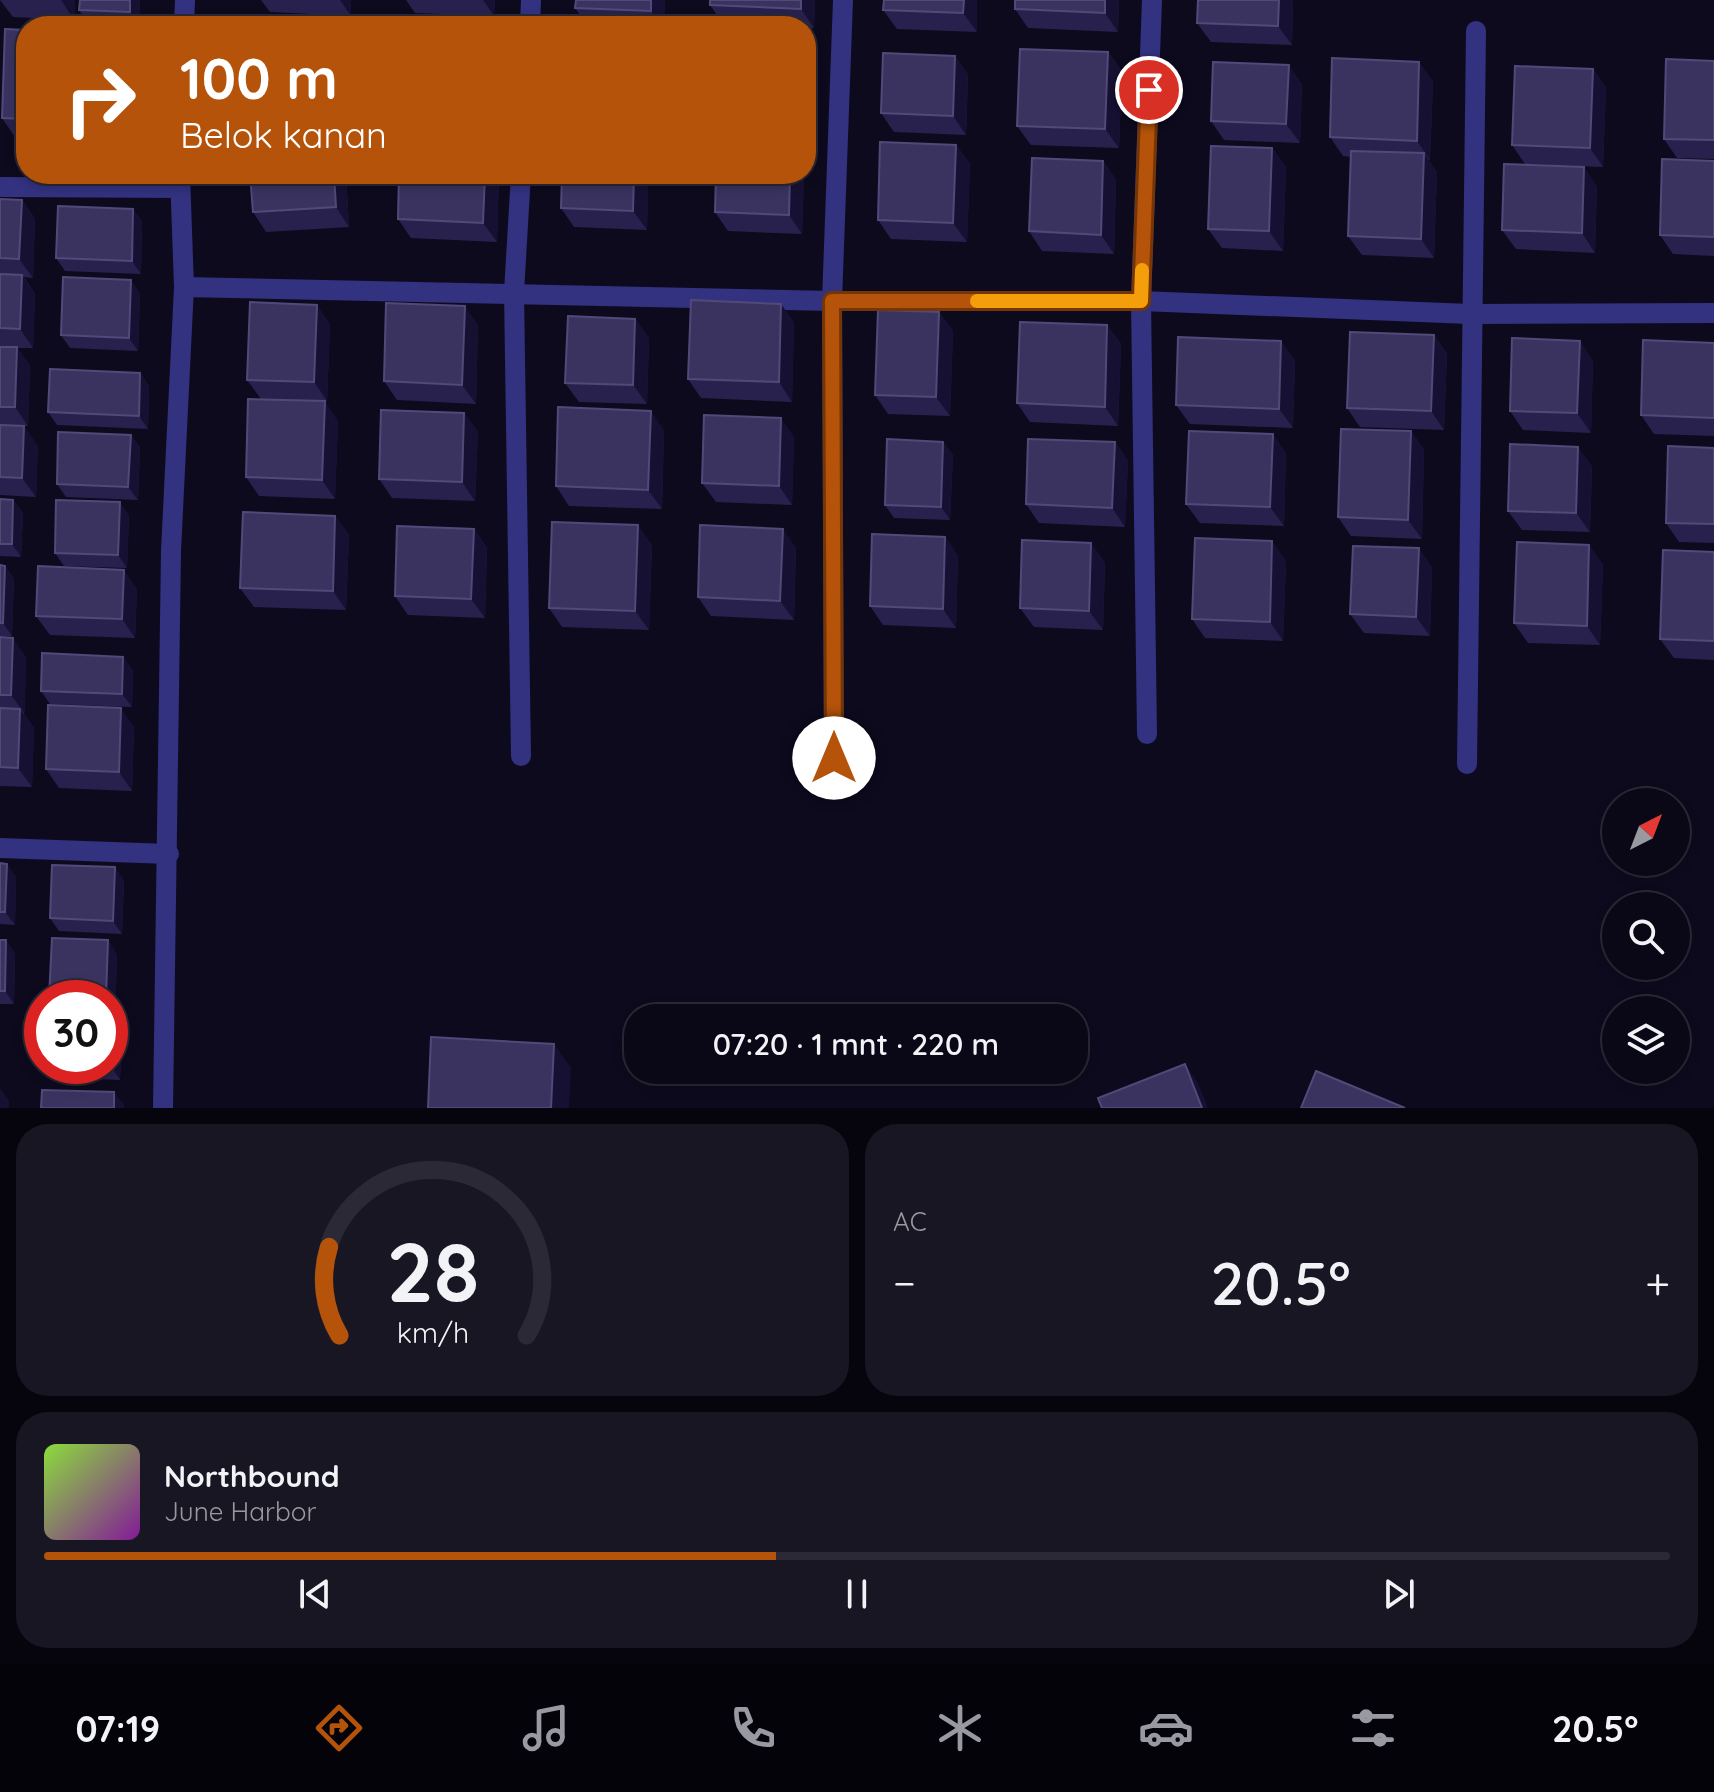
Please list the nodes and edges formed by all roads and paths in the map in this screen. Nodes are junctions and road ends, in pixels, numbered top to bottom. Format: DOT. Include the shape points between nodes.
graph roads {
  1 [pos="843,0"];
  2 [pos="1152,0"];
  3 [pos="1476,31"];
  4 [pos="90,184"];
  5 [pos="180,184"];
  6 [pos="520,184"];
  7 [pos="0,187"];
  8 [pos="184,287"];
  9 [pos="514,292"];
  10 [pos="832,301"];
  11 [pos="1141,301"];
  12 [pos="1714,313"];
  13 [pos="1470,314"];
  14 [pos="1147,734"];
  15 [pos="521,756"];
  16 [pos="834,758"];
  17 [pos="1467,764"];
  18 [pos="0,848"];
  19 [pos="169,854"];
  20 [pos="163,1108"];
  1 -- 10 [label="street"];
  2 -- 11 [label="street"];
  3 -- 13 [label="street"];
  4 -- 7 [label="street"];
  5 -- 8 [label="street"];
  6 -- 9 [label="street"];
  8 -- 9 [label="street"];
  8 -- 19 [label="street" via="171,551"];
  9 -- 10 [label="street"];
  9 -- 15 [label="street"];
  10 -- 11 [label="street"];
  10 -- 16 [label="street"];
  11 -- 13 [label="street"];
  11 -- 14 [label="street"];
  12 -- 13 [label="street"];
  13 -- 17 [label="street"];
  18 -- 19 [label="street"];
  19 -- 20 [label="street"];
}
